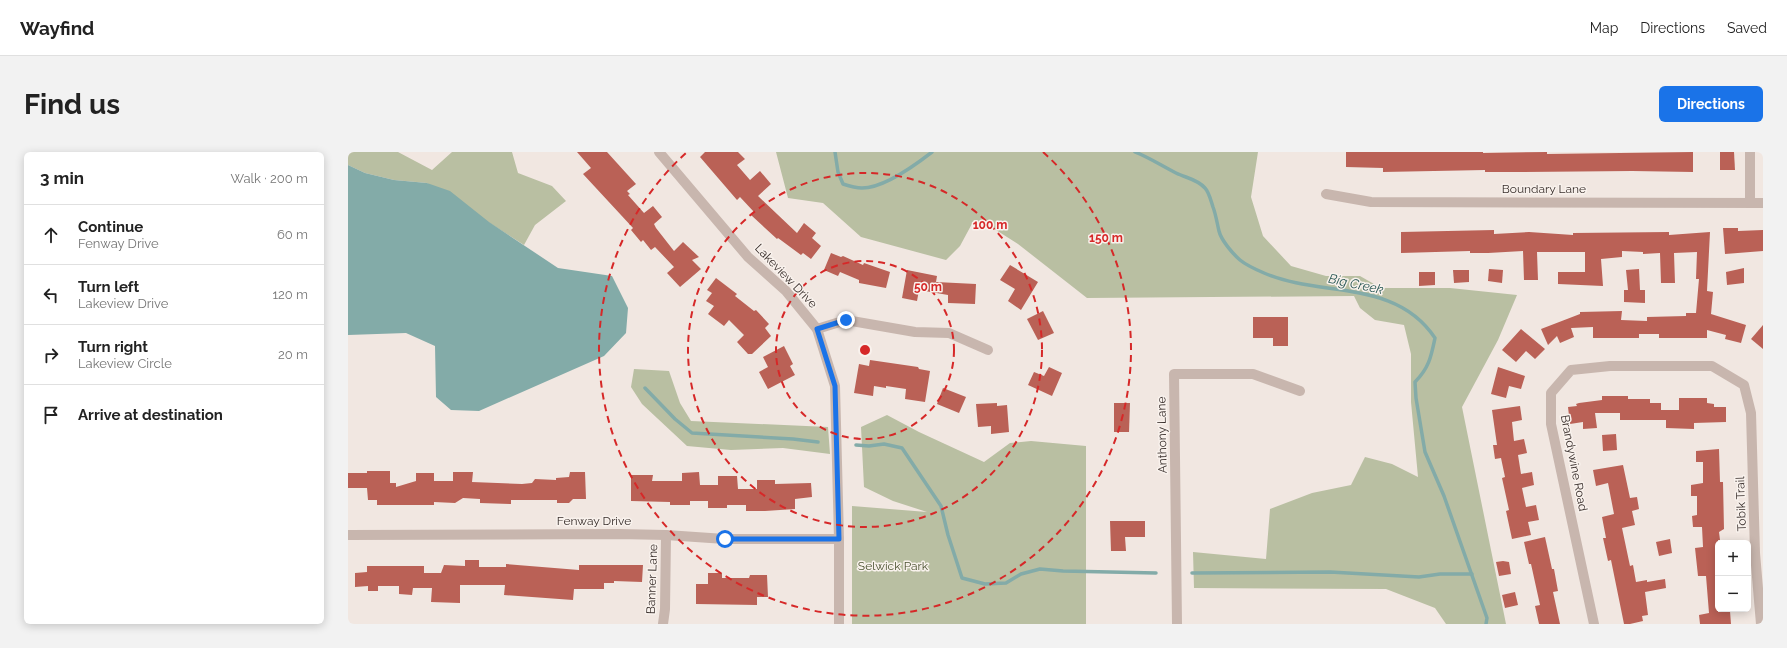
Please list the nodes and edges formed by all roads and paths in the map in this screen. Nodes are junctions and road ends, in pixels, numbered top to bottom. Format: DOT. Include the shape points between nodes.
graph roads {
  1 [pos="659,152"];
  2 [pos="1750,152"];
  3 [pos="1326,194"];
  4 [pos="1750,203"];
  5 [pos="1763,203"];
  6 [pos="817,329"];
  7 [pos="988,350"];
  8 [pos="1744,385"];
  9 [pos="1300,391"];
  10 [pos="348,535"];
  11 [pos="666,535"];
  12 [pos="839,539"];
  13 [pos="662,624"];
  14 [pos="839,624"];
  15 [pos="1177,624"];
  16 [pos="1594,624"];
  17 [pos="1761,624"];
  1 -- 6 [label="street, Lakeview Drive" via="748,257 786,291"];
  2 -- 4 [label="street"];
  3 -- 4 [label="street, Boundary Lane" via="1371,202"];
  4 -- 5 [label="street, Boundary Lane"];
  6 -- 7 [label="street" via="846,320 915,332 949,333"];
  6 -- 12 [label="street, Lakeview Drive" via="835,386"];
  8 -- 16 [label="street, Brandywine Road" via="1712,366 1610,366 1571,370 1551,393 1551,424"];
  8 -- 17 [label="street, Tobik Trail" via="1752,412 1755,553"];
  9 -- 15 [label="street, Anthony Lane" via="1253,374 1174,374"];
  10 -- 11 [label="street, Fenway Drive"];
  11 -- 12 [label="street, Fenway Drive" via="725,539"];
  11 -- 13 [label="street, Banner Lane" via="665,609"];
  12 -- 14 [label="street, Lakeview Drive"];
}
